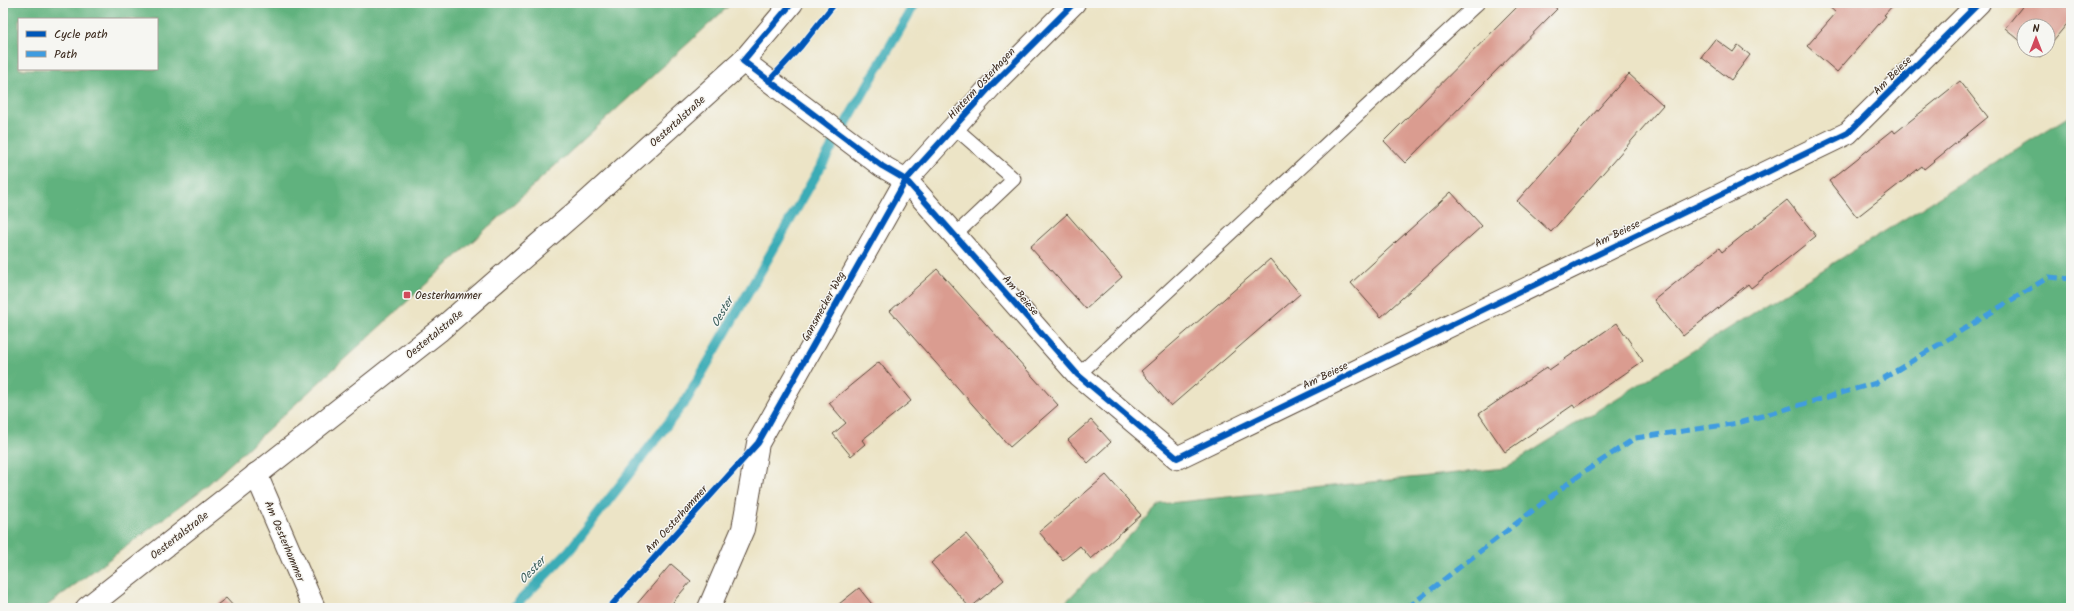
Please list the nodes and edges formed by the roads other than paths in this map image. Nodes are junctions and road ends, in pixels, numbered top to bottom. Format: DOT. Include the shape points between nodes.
graph roads {
  1 [pos="792,3"];
  2 [pos="1074,3"];
  3 [pos="1478,3"];
  4 [pos="1979,3"];
  5 [pos="743,61"];
  6 [pos="954,126"];
  7 [pos="906,180"];
  8 [pos="955,235"];
  9 [pos="1078,374"];
  10 [pos="256,474"];
  11 [pos="87,608"];
  12 [pos="314,608"];
  13 [pos="709,608"];
  1 -- 5 [label="street, Oestertalstraße"];
  2 -- 6 [label="street, Hinterm Osterhagen"];
  3 -- 9 [label="lane"];
  4 -- 9 [label="street, Am Beiese" via="1848,133 1177,458"];
  5 -- 7 [label="street, Am Beiese" via="882,166"];
  5 -- 10 [label="street, Oestertalstraße" via="440,330"];
  6 -- 7 [label="street, Hinterm Osterhagen"];
  6 -- 8 [label="lane" via="1014,179"];
  7 -- 8 [label="street, Am Beiese"];
  7 -- 13 [label="street, Gansmecker Weg" via="758,443 743,528"];
  8 -- 9 [label="street, Am Beiese"];
  10 -- 11 [label="street, Oestertalstraße"];
  10 -- 12 [label="street, Am Oesterhammer"];
}
